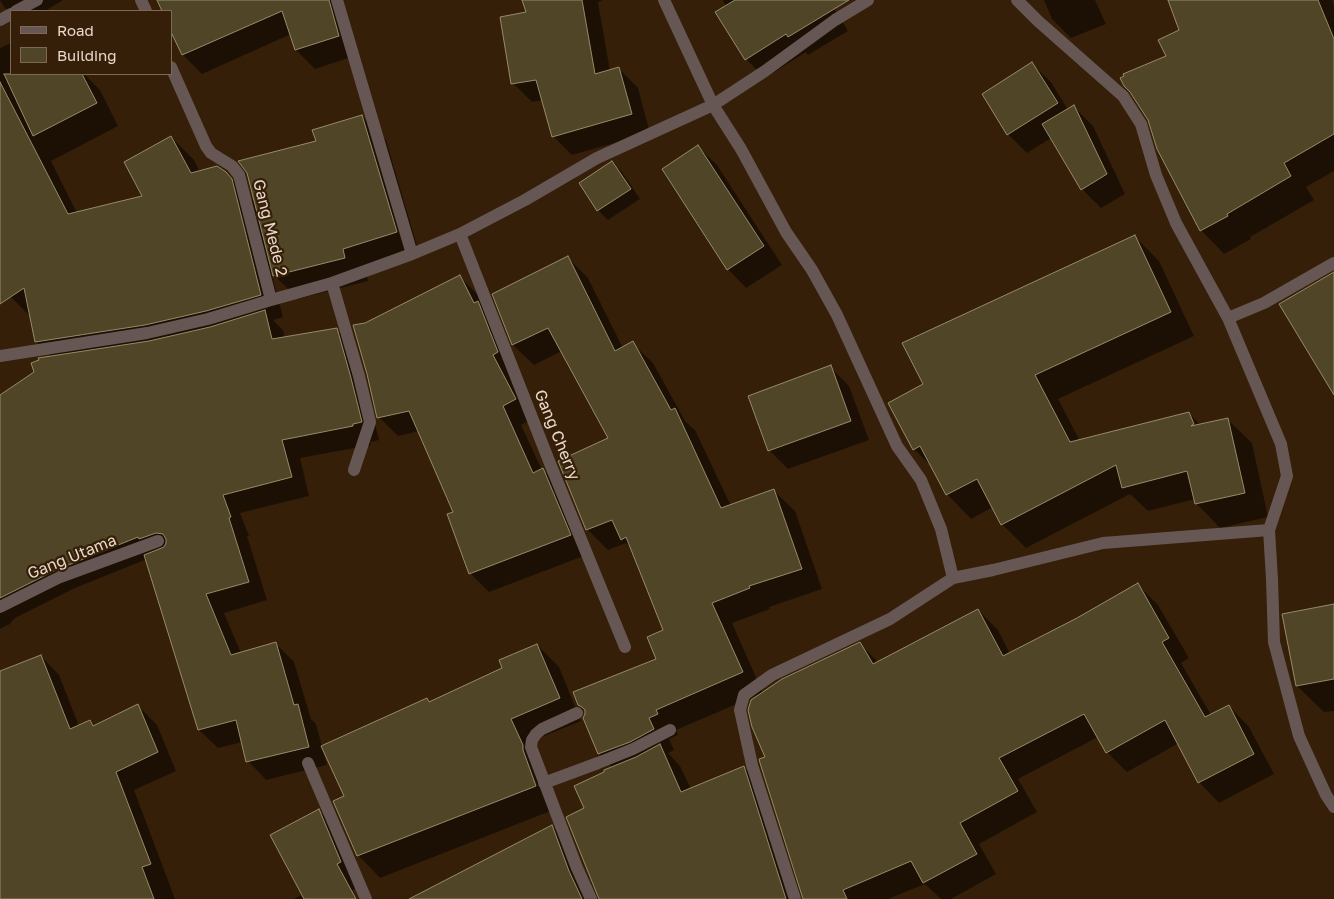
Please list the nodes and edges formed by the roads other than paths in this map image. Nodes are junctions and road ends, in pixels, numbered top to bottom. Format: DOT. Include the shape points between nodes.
graph roads {
  1 [pos="37,0"];
  2 [pos="337,0"];
  3 [pos="664,0"];
  4 [pos="868,0"];
  5 [pos="1017,0"];
  6 [pos="18,10"];
  7 [pos="172,69"];
  8 [pos="714,105"];
  9 [pos="460,234"];
  10 [pos="412,254"];
  11 [pos="1334,263"];
  12 [pos="332,283"];
  13 [pos="271,300"];
  14 [pos="1228,318"];
  15 [pos="0,356"];
  16 [pos="354,470"];
  17 [pos="1269,530"];
  18 [pos="158,541"];
  19 [pos="953,578"];
  20 [pos="0,607"];
  21 [pos="625,647"];
  22 [pos="577,713"];
  23 [pos="670,730"];
  24 [pos="308,762"];
  25 [pos="544,782"];
  26 [pos="1334,807"];
  27 [pos="366,899"];
  28 [pos="591,899"];
  29 [pos="795,899"];
  1 -- 6 [label="street"];
  2 -- 10 [label="street"];
  3 -- 8 [label="street"];
  4 -- 8 [label="street"];
  5 -- 14 [label="street" via="1123,96 1141,124 1156,175 1176,223"];
  7 -- 13 [label="street, Gang Mede 2" via="206,146 239,175"];
  8 -- 9 [label="street" via="596,158"];
  8 -- 19 [label="street" via="837,315 897,446 921,480 941,529"];
  9 -- 10 [label="street"];
  9 -- 21 [label="street, Gang Cherry"];
  10 -- 12 [label="street"];
  11 -- 14 [label="street" via="1264,303"];
  12 -- 13 [label="street"];
  12 -- 16 [label="street" via="370,422"];
  13 -- 15 [label="street" via="147,333"];
  14 -- 17 [label="street" via="1281,444 1286,468 1287,476"];
  17 -- 19 [label="street" via="1103,543"];
  17 -- 26 [label="street" via="1274,642 1299,736"];
  18 -- 20 [label="street, Gang Utama" via="60,577"];
  19 -- 29 [label="street" via="890,619 772,675 744,694 740,710 752,765"];
  22 -- 25 [label="street" via="542,729 532,740 531,747"];
  23 -- 25 [label="street" via="598,763"];
  24 -- 27 [label="street"];
  25 -- 28 [label="street"];
}
